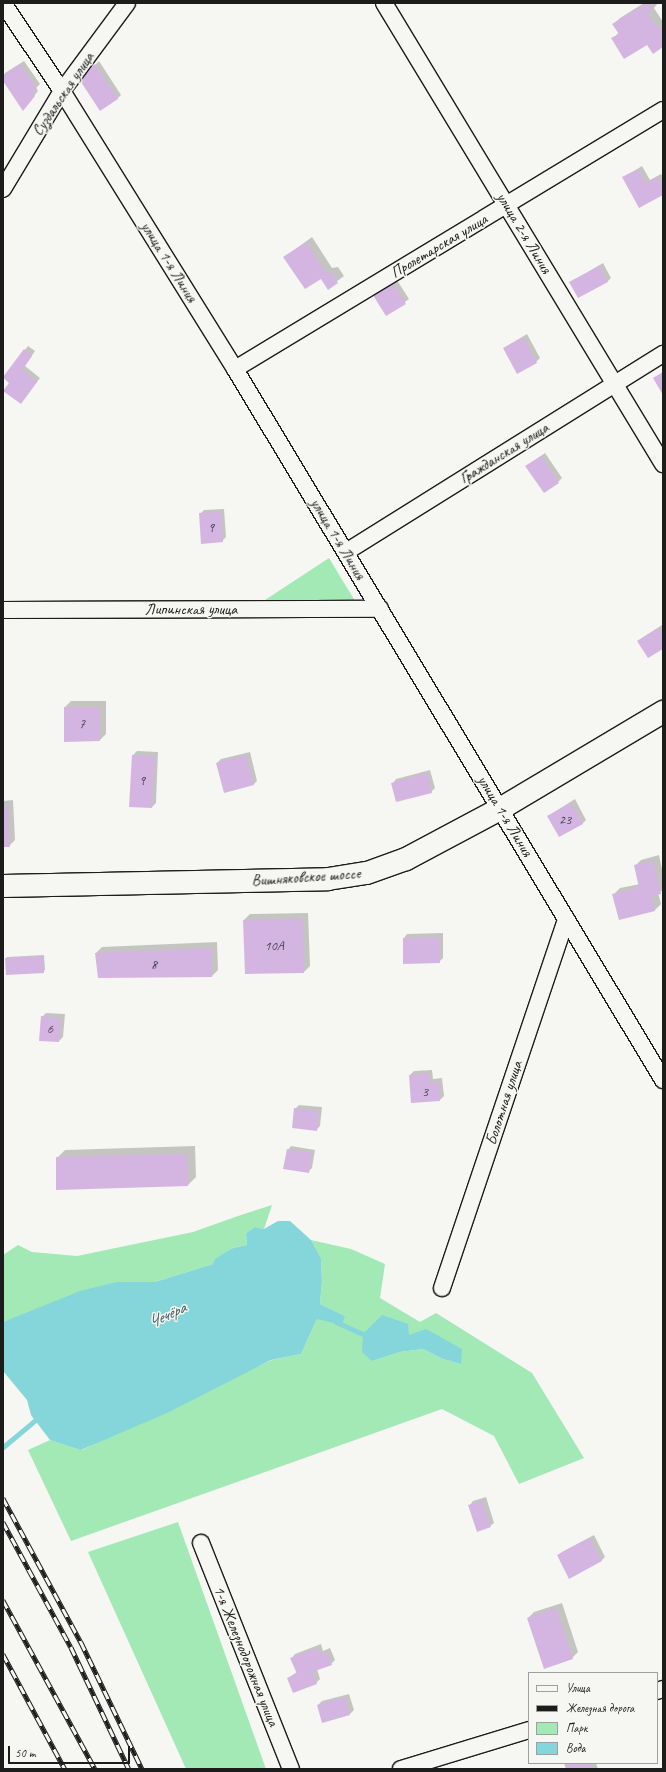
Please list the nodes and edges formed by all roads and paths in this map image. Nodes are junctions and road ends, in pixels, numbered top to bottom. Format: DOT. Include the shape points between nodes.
graph roads {
  1 [pos="3,3"];
  2 [pos="127,3"];
  3 [pos="384,3"];
  4 [pos="62,91"];
  5 [pos="663,110"];
  6 [pos="3,189"];
  7 [pos="506,205"];
  8 [pos="663,354"];
  9 [pos="235,369"];
  10 [pos="615,384"];
  11 [pos="663,464"];
  12 [pos="346,552"];
  13 [pos="3,610"];
  14 [pos="380,610"];
  15 [pos="663,712"];
  16 [pos="500,809"];
  17 [pos="3,886"];
  18 [pos="566,918"];
  19 [pos="663,1080"];
  20 [pos="442,1288"];
  21 [pos="201,1543"];
  22 [pos="528,1730"];
  23 [pos="291,1769"];
  24 [pos="401,1769"];
  1 -- 4 [label="street, улица 1-я Линия"];
  2 -- 4 [label="street, Суздальская улица"];
  3 -- 7 [label="street, улица 2-я Линия"];
  4 -- 6 [label="street, Суздальская улица"];
  4 -- 9 [label="street, улица 1-я Линия"];
  5 -- 7 [label="street, Пролетарская улица"];
  7 -- 9 [label="street, Пролетарская улица"];
  7 -- 10 [label="street, улица 2-я Линия"];
  8 -- 10 [label="street, Гражданская улица"];
  9 -- 12 [label="street, улица 1-я Линия"];
  10 -- 11 [label="street, улица 2-я Линия"];
  10 -- 12 [label="street, Гражданская улица"];
  12 -- 14 [label="street, улица 1-я Линия"];
  13 -- 14 [label="street, Липинская улица"];
  14 -- 16 [label="street, улица 1-я Линия"];
  15 -- 16 [label="street, Вишняковское шоссе"];
  16 -- 17 [label="street, Вишняковское шоссе" via="406,859 350,877"];
  16 -- 18 [label="street, улица 1-я Линия"];
  18 -- 19 [label="street, улица 1-я Линия"];
  18 -- 20 [label="street, Болотная улица"];
  21 -- 23 [label="street, 1-я Железнодорожная улица"];
  22 -- 24 [label="street"];
}
